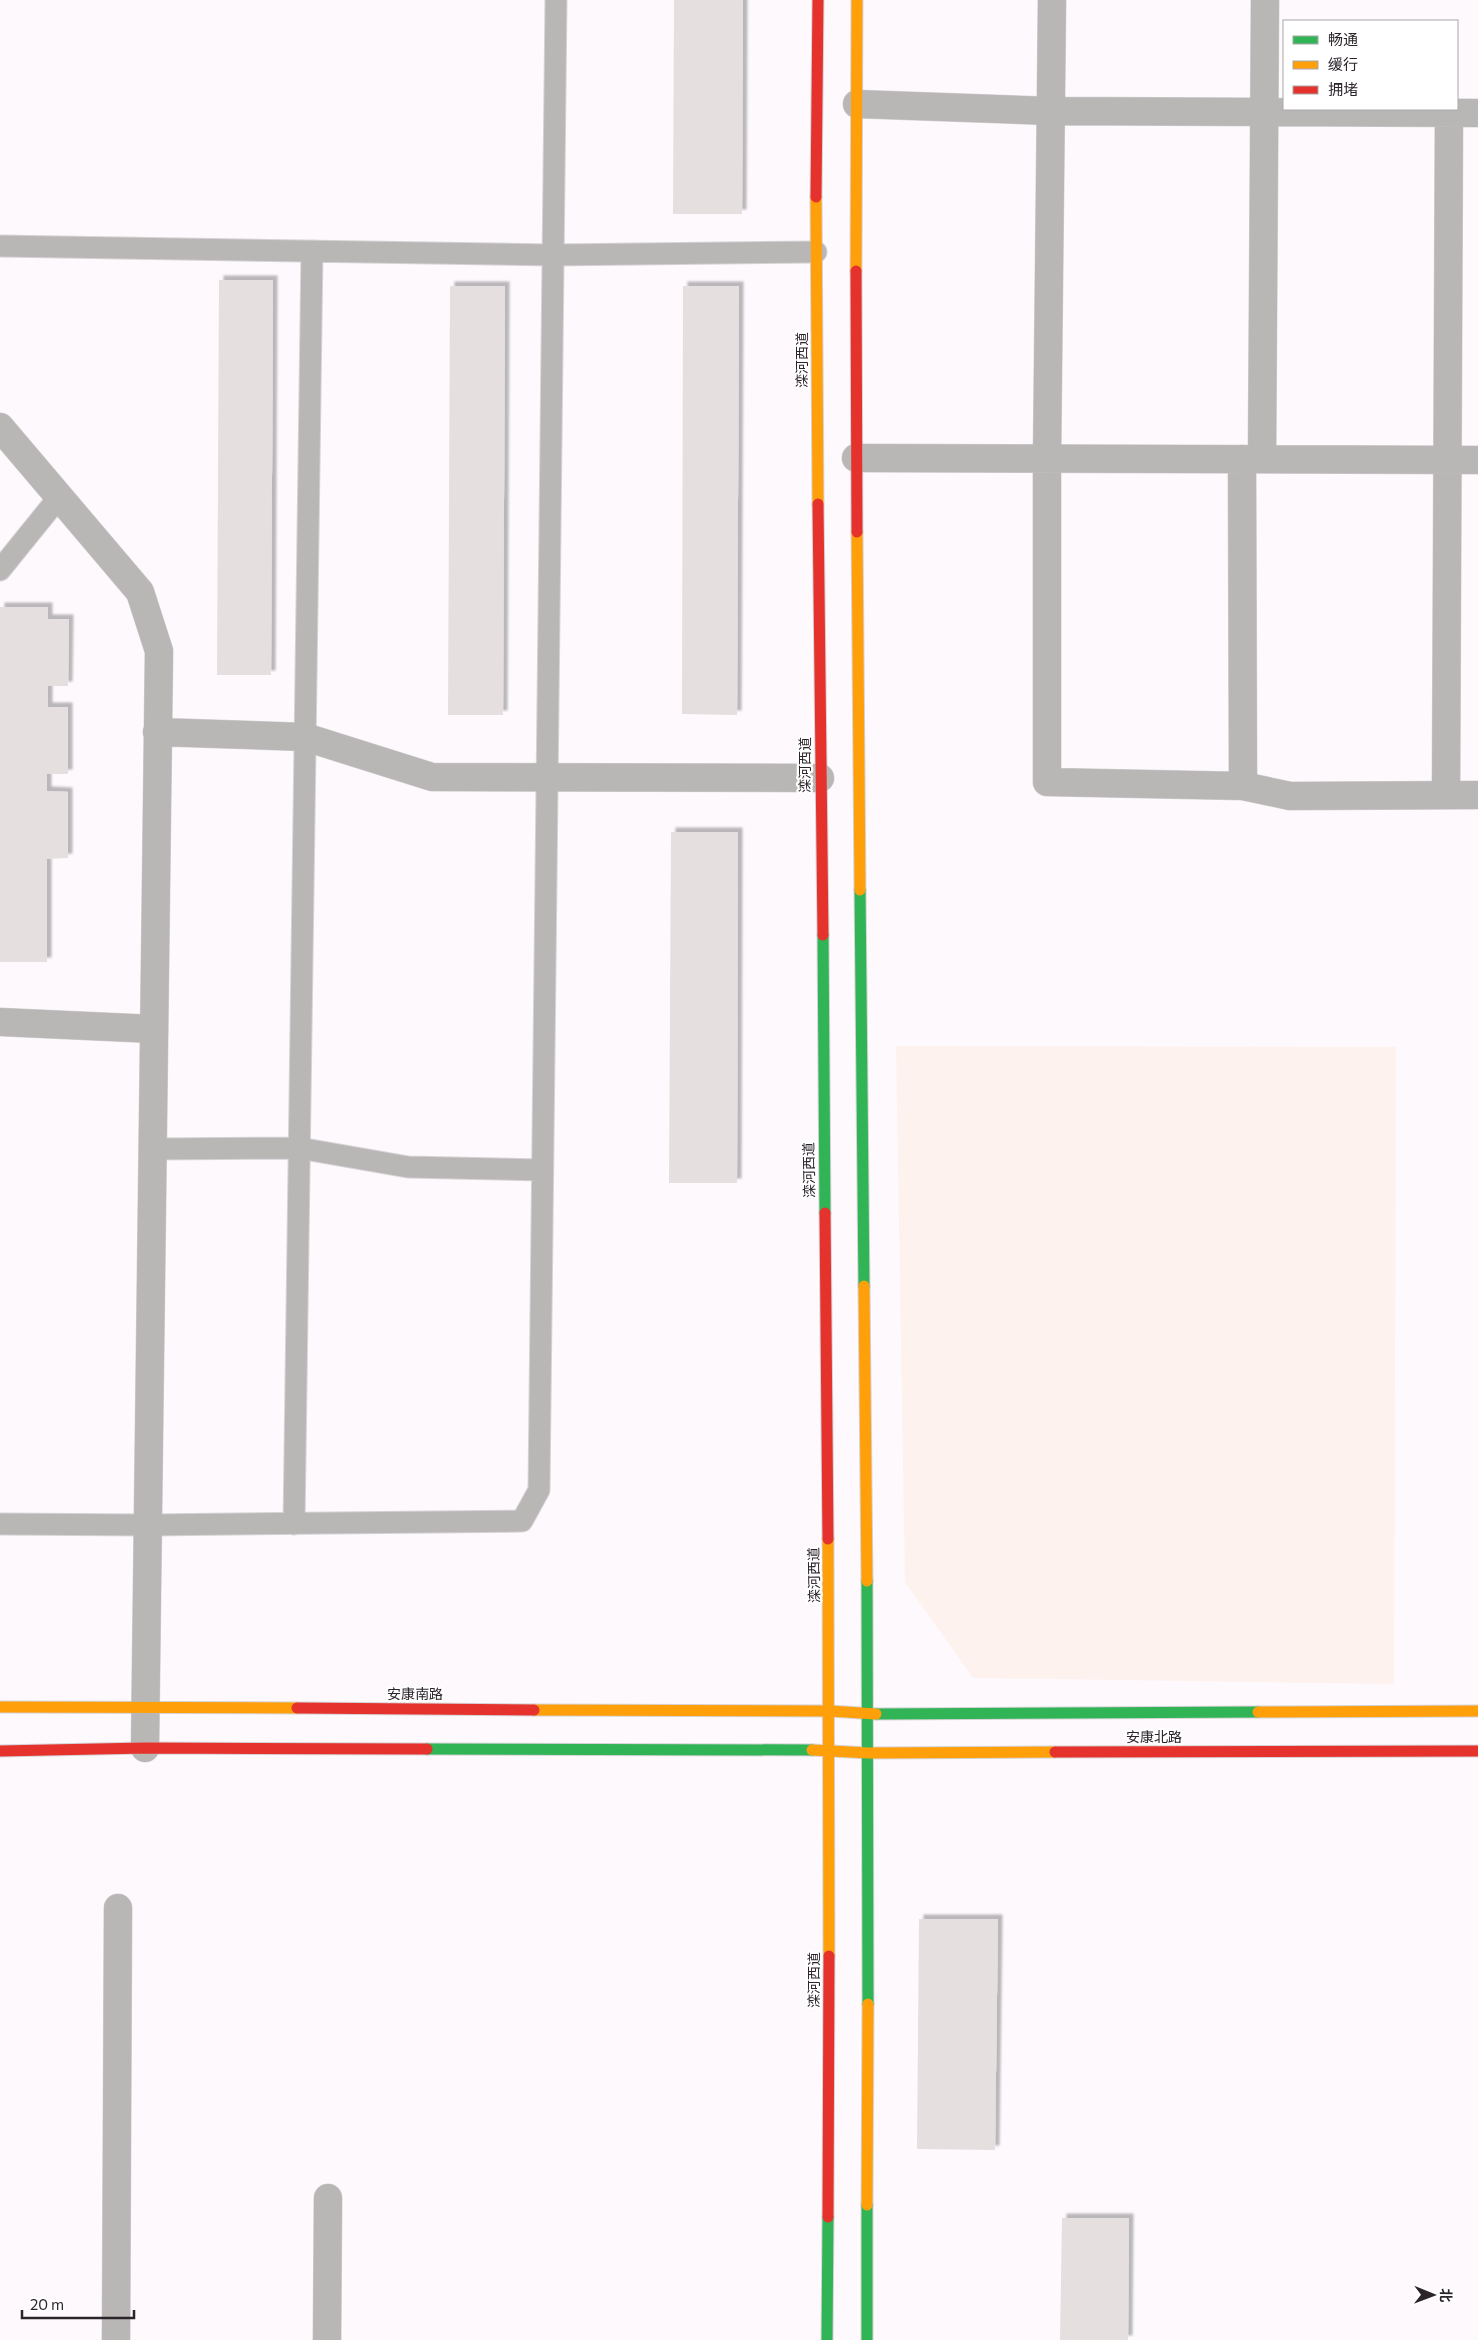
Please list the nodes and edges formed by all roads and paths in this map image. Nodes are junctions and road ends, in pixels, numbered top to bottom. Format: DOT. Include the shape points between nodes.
graph roads {
  1 [pos="556,0"];
  2 [pos="818,0"];
  3 [pos="857,0"];
  4 [pos="1052,0"];
  5 [pos="1265,0"];
  6 [pos="857,104"];
  7 [pos="1051,111"];
  8 [pos="1264,112"];
  9 [pos="1449,113"];
  10 [pos="1478,113"];
  11 [pos="0,246"];
  12 [pos="312,251"];
  13 [pos="816,252"];
  14 [pos="553,255"];
  15 [pos="0,427"];
  16 [pos="856,458"];
  17 [pos="1047,459"];
  18 [pos="1252,459"];
  19 [pos="1447,460"];
  20 [pos="1478,460"];
  21 [pos="59,497"];
  22 [pos="0,570"];
  23 [pos="157,732"];
  24 [pos="305,737"];
  25 [pos="547,777"];
  26 [pos="820,778"];
  27 [pos="1243,786"];
  28 [pos="1446,795"];
  29 [pos="1478,795"];
  30 [pos="0,1022"];
  31 [pos="154,1029"];
  32 [pos="299,1148"];
  33 [pos="152,1149"];
  34 [pos="542,1170"];
  35 [pos="0,1524"];
  36 [pos="294,1524"];
  37 [pos="148,1525"];
  38 [pos="0,1707"];
  39 [pos="146,1708"];
  40 [pos="830,1711"];
  41 [pos="1478,1711"];
  42 [pos="868,1714"];
  43 [pos="145,1748"];
  44 [pos="830,1750"];
  45 [pos="0,1751"];
  46 [pos="1478,1751"];
  47 [pos="869,1753"];
  48 [pos="118,1908"];
  49 [pos="328,2198"];
  50 [pos="116,2340"];
  51 [pos="327,2340"];
  52 [pos="827,2340"];
  53 [pos="867,2340"];
  1 -- 14 [label="lane"];
  2 -- 13 [label="main road, 滦河西道"];
  3 -- 6 [label="main road"];
  4 -- 7 [label="street"];
  5 -- 8 [label="street"];
  6 -- 7 [label="street"];
  6 -- 16 [label="main road"];
  7 -- 8 [label="street"];
  7 -- 17 [label="street"];
  8 -- 9 [label="street"];
  8 -- 18 [label="street"];
  9 -- 10 [label="street"];
  9 -- 19 [label="street"];
  11 -- 12 [label="lane"];
  12 -- 14 [label="lane"];
  12 -- 24 [label="lane"];
  13 -- 14 [label="lane"];
  13 -- 26 [label="main road, 滦河西道"];
  14 -- 25 [label="lane"];
  15 -- 21 [label="street"];
  16 -- 17 [label="street"];
  16 -- 42 [label="main road"];
  17 -- 18 [label="street"];
  17 -- 27 [label="street" via="1047,782"];
  18 -- 19 [label="street"];
  18 -- 27 [label="street"];
  19 -- 20 [label="street"];
  19 -- 28 [label="street"];
  21 -- 22 [label="lane"];
  21 -- 23 [label="street" via="140,592 159,651"];
  23 -- 24 [label="street"];
  23 -- 31 [label="street"];
  24 -- 25 [label="street" via="432,777"];
  24 -- 32 [label="lane"];
  25 -- 26 [label="street"];
  25 -- 34 [label="lane"];
  26 -- 40 [label="main road, 滦河西道"];
  27 -- 28 [label="street" via="1290,796"];
  28 -- 29 [label="street"];
  30 -- 31 [label="street"];
  31 -- 33 [label="street"];
  32 -- 33 [label="lane"];
  32 -- 34 [label="lane" via="408,1167"];
  32 -- 36 [label="lane"];
  33 -- 37 [label="street"];
  34 -- 36 [label="lane" via="539,1490 522,1521"];
  35 -- 37 [label="lane"];
  36 -- 37 [label="lane"];
  37 -- 39 [label="street"];
  38 -- 39 [label="main road, 安康南路"];
  39 -- 40 [label="main road, 安康南路"];
  39 -- 43 [label="street"];
  40 -- 42 [label="main road, 安康北路"];
  40 -- 44 [label="main road, 滦河西道"];
  41 -- 42 [label="main road, 安康北路"];
  42 -- 47 [label="main road"];
  43 -- 44 [label="main road"];
  43 -- 45 [label="main road"];
  44 -- 47 [label="main road, 安康北路"];
  44 -- 52 [label="main road, 滦河西道"];
  46 -- 47 [label="main road, 安康北路"];
  47 -- 53 [label="main road"];
  48 -- 50 [label="street"];
  49 -- 51 [label="street"];
}
